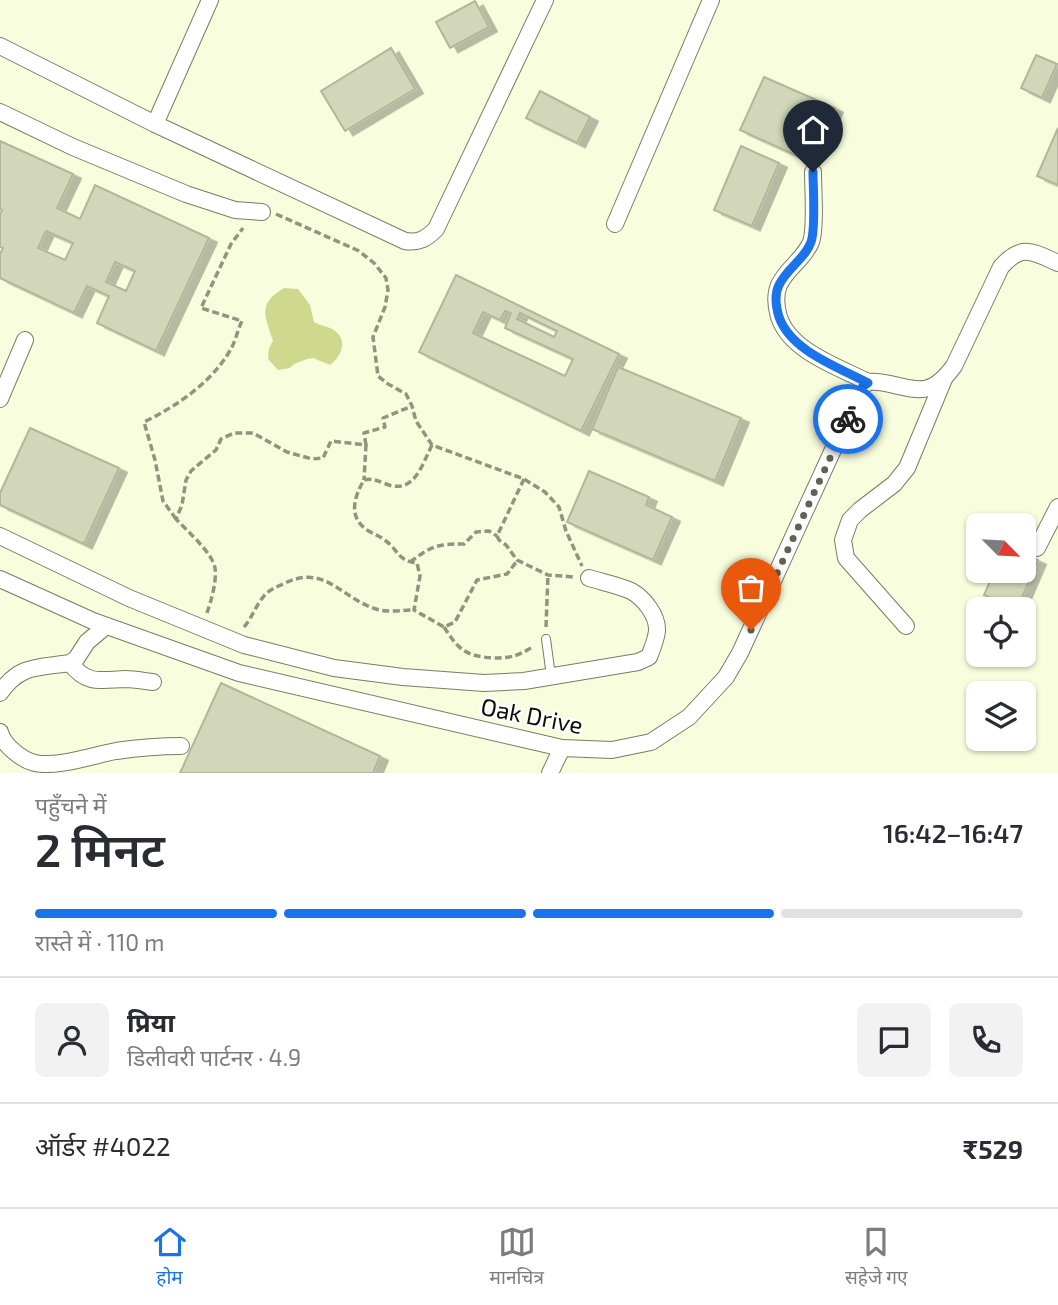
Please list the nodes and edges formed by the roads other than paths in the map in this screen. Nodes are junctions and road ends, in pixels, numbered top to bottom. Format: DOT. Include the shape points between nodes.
graph roads {
  1 [pos="210,0"];
  2 [pos="545,0"];
  3 [pos="711,0"];
  4 [pos="0,46"];
  5 [pos="0,112"];
  6 [pos="155,124"];
  7 [pos="813,172"];
  8 [pos="262,212"];
  9 [pos="615,224"];
  10 [pos="1058,263"];
  11 [pos="25,340"];
  12 [pos="944,379"];
  13 [pos="868,383"];
  14 [pos="0,399"];
  15 [pos="1058,506"];
  16 [pos="0,536"];
  17 [pos="1037,548"];
  18 [pos="589,578"];
  19 [pos="0,579"];
  20 [pos="106,625"];
  21 [pos="906,626"];
  22 [pos="546,639"];
  23 [pos="70,663"];
  24 [pos="551,676"];
  25 [pos="153,682"];
  26 [pos="0,693"];
  27 [pos="0,732"];
  28 [pos="181,746"];
  29 [pos="562,748"];
  30 [pos="550,773"];
  1 -- 6 [label="street"];
  2 -- 6 [label="street" via="436,229 416,242 405,241"];
  3 -- 9 [label="street"];
  4 -- 6 [label="street"];
  5 -- 8 [label="street" via="186,194 235,210"];
  7 -- 13 [label="street" via="812,238 808,250 778,286 776,306 782,324 803,348"];
  10 -- 12 [label="street" via="1026,252 1008,259"];
  11 -- 14 [label="street"];
  12 -- 13 [label="street" via="931,389 918,390"];
  12 -- 21 [label="street" via="902,475 850,520 843,540 846,558"];
  13 -- 29 [label="street, Oak Drive" via="859,393 726,677 688,717 651,742 612,750"];
  15 -- 17 [label="street"];
  16 -- 24 [label="street" via="129,598 244,645 334,668 484,683"];
  18 -- 24 [label="street" via="632,592 644,601 657,628 649,657"];
  19 -- 20 [label="street, Oak Drive"];
  20 -- 23 [label="street"];
  20 -- 29 [label="street, Oak Drive" via="239,673"];
  22 -- 24 [label="lane"];
  23 -- 25 [label="street" via="79,674 96,681"];
  23 -- 26 [label="street" via="22,671"];
  27 -- 28 [label="street" via="21,757 36,763"];
  29 -- 30 [label="street"];
}
